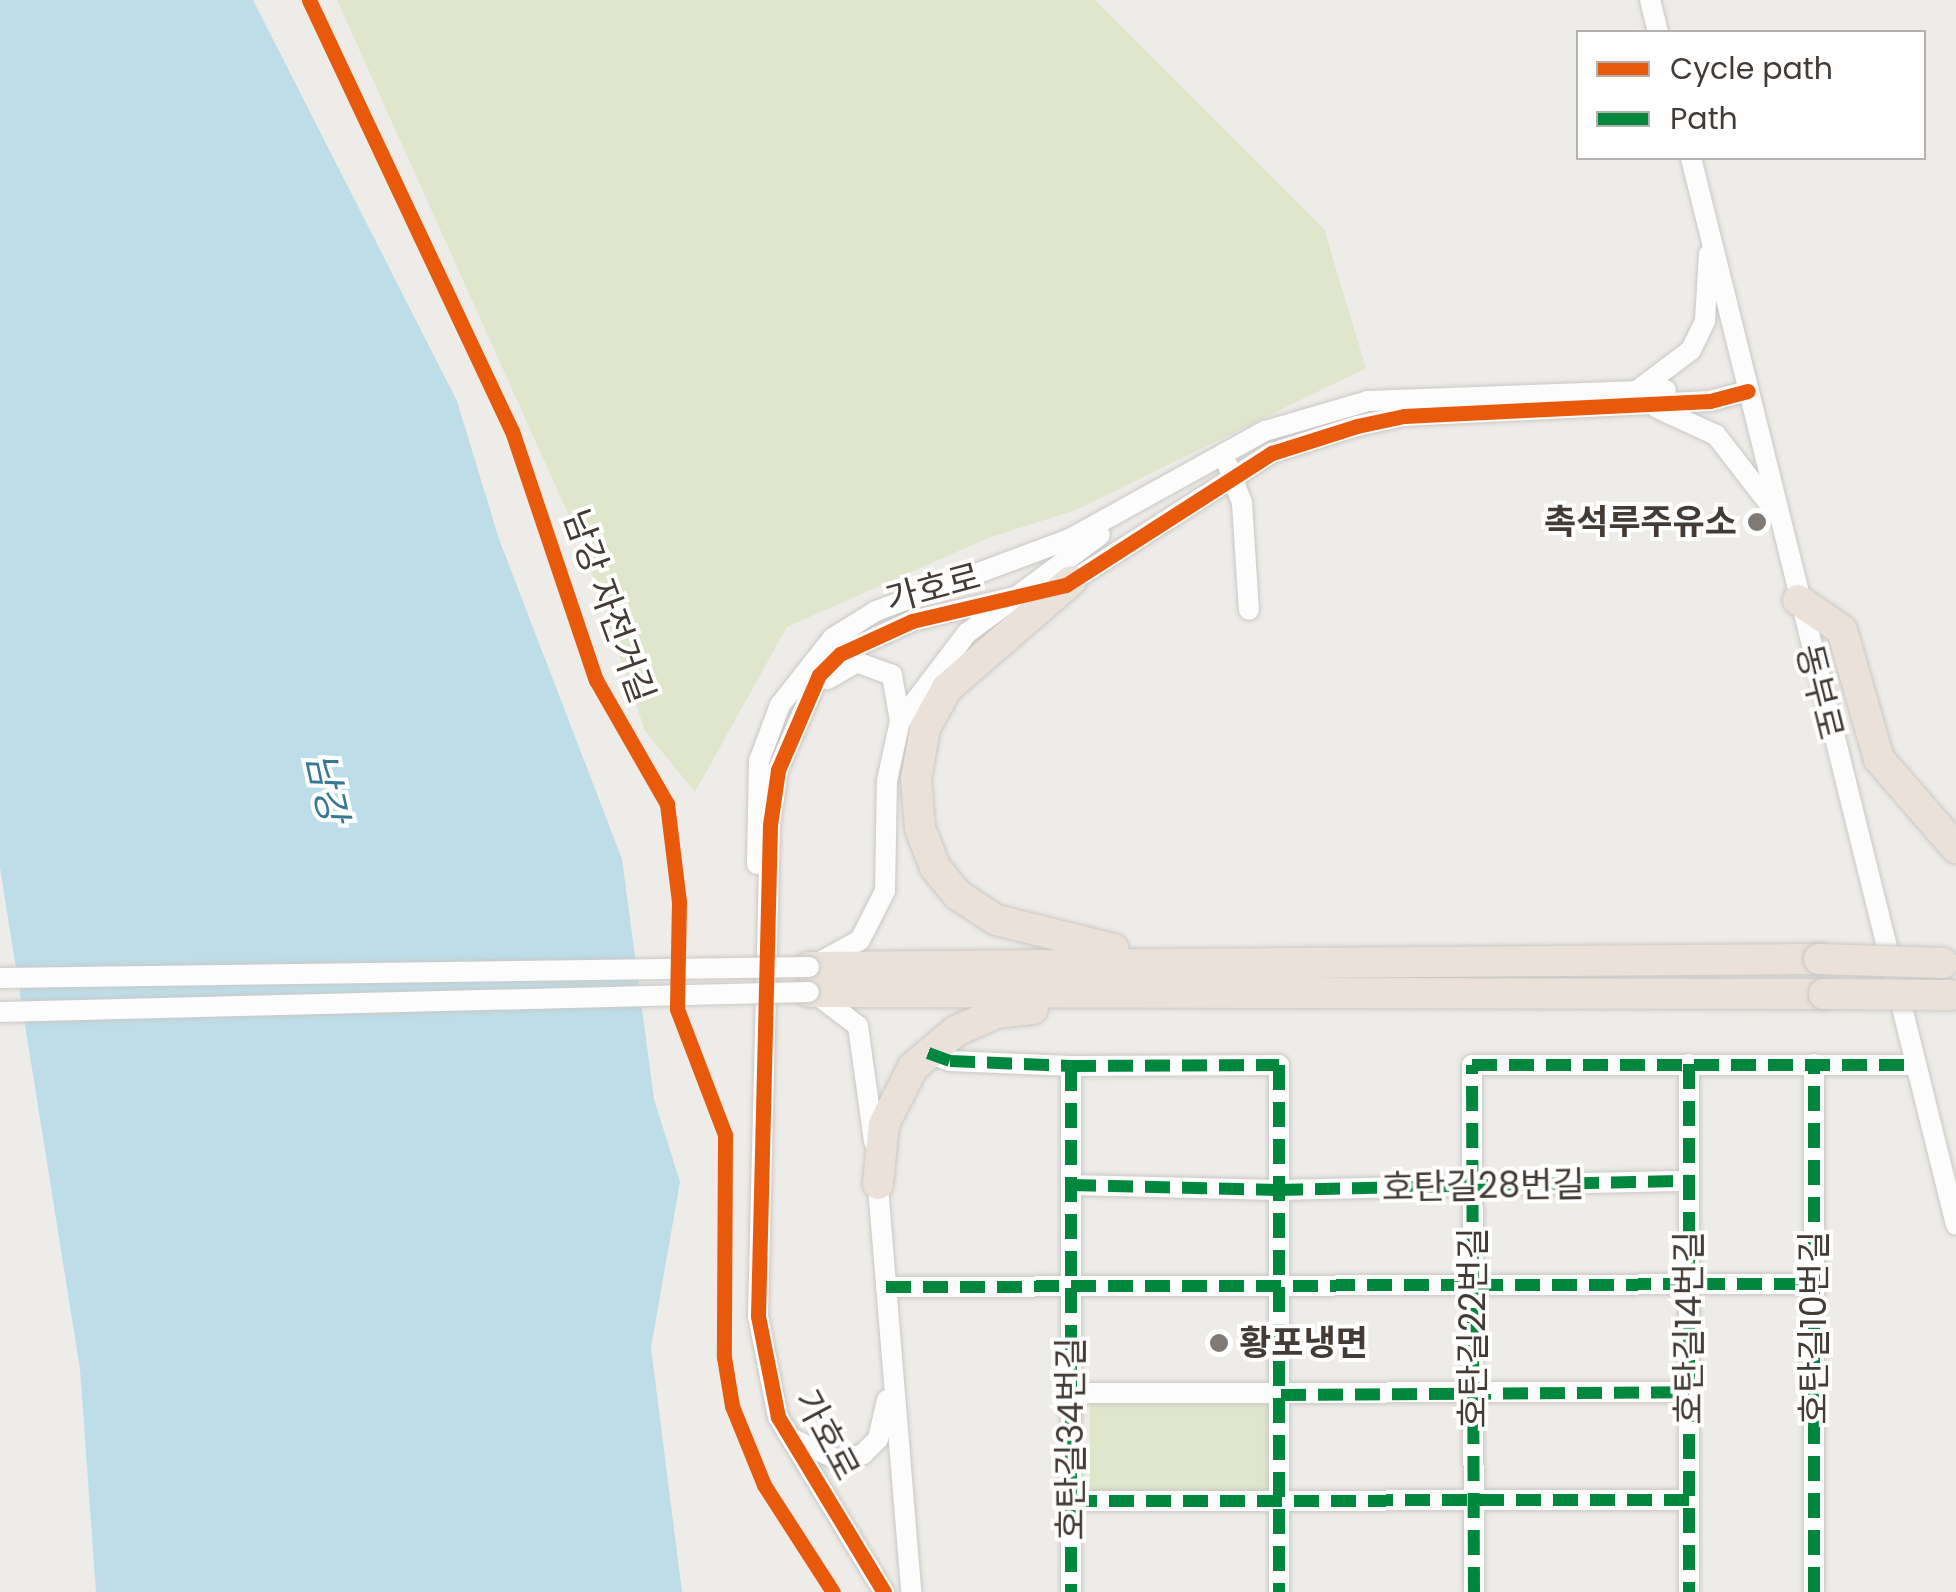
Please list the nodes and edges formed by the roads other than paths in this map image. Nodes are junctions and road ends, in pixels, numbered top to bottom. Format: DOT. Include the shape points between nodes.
graph roads {
  1 [pos="1650,0"];
  2 [pos="1658,30"];
  3 [pos="1692,160"];
  4 [pos="1710,232"];
  5 [pos="1748,391"];
  6 [pos="1642,397"];
  7 [pos="1218,455"];
  8 [pos="1236,474"];
  9 [pos="1161,488"];
  10 [pos="1778,516"];
  11 [pos="1071,581"];
  12 [pos="1018,597"];
  13 [pos="1798,600"];
  14 [pos="1249,610"];
  15 [pos="798,715"];
  16 [pos="900,721"];
  17 [pos="1956,848"];
  18 [pos="762,916"];
  19 [pos="1220,959"];
  20 [pos="1949,963"];
  21 [pos="0,978"];
  22 [pos="809,979"];
  23 [pos="1953,995"];
  24 [pos="1226,999"];
  25 [pos="0,1012"];
  26 [pos="928,1052"];
  27 [pos="1689,1064"];
  28 [pos="1814,1064"];
  29 [pos="1910,1065"];
  30 [pos="1071,1066"];
  31 [pos="1689,1181"];
  32 [pos="878,1184"];
  33 [pos="1071,1185"];
  34 [pos="1472,1187"];
  35 [pos="1278,1190"];
  36 [pos="1956,1224"];
  37 [pos="1689,1284"];
  38 [pos="1814,1284"];
  39 [pos="1473,1285"];
  40 [pos="1071,1286"];
  41 [pos="1278,1286"];
  42 [pos="886,1287"];
  43 [pos="890,1334"];
  44 [pos="1689,1392"];
  45 [pos="1073,1394"];
  46 [pos="1281,1394"];
  47 [pos="1473,1394"];
  48 [pos="788,1434"];
  49 [pos="1474,1500"];
  50 [pos="1689,1500"];
  51 [pos="1072,1501"];
  52 [pos="1280,1502"];
  53 [pos="884,1592"];
  54 [pos="912,1592"];
  55 [pos="1071,1592"];
  56 [pos="1279,1592"];
  57 [pos="1474,1592"];
  58 [pos="1689,1592"];
  59 [pos="1814,1592"];
  1 -- 2 [label="street"];
  3 -- 4 [label="street, 동부로"];
  4 -- 5 [label="street, 동부로"];
  4 -- 6 [label="street" via="1705,321 1691,350"];
  5 -- 6 [label="street, 가호로"];
  5 -- 10 [label="street, 동부로"];
  6 -- 7 [label="street, 가호로" via="1368,402 1265,431"];
  6 -- 8 [label="street, 가호로" via="1404,416 1272,453"];
  6 -- 10 [label="street" via="1716,435"];
  7 -- 8 [label="street"];
  7 -- 9 [label="street, 가호로"];
  8 -- 11 [label="street, 가호로"];
  8 -- 14 [label="street"];
  9 -- 12 [label="street"];
  9 -- 18 [label="street, 가호로" via="1070,539 876,611 803,668 760,761 754,833"];
  10 -- 13 [label="street, 동부로"];
  11 -- 12 [label="street, 가호로"];
  11 -- 19 [label="highway" via="974,658 925,728 916,778 920,828 935,867 958,895 1034,936"];
  12 -- 15 [label="street, 가호로" via="869,638 820,675"];
  12 -- 16 [label="street" via="937,663"];
  13 -- 17 [label="highway" via="1842,630 1879,759"];
  13 -- 29 [label="street, 동부로"];
  15 -- 16 [label="street" via="838,670 858,662 892,675"];
  15 -- 18 [label="street, 가호로" via="778,770"];
  16 -- 22 [label="street" via="886,782 886,891 860,940"];
  18 -- 48 [label="street, 가호로" via="758,1316 763,1367"];
  19 -- 20 [label="highway, bridge"];
  19 -- 22 [label="highway"];
  21 -- 22 [label="street, bridge"];
  22 -- 24 [label="highway"];
  22 -- 25 [label="street, bridge"];
  22 -- 32 [label="street" via="858,1026"];
  23 -- 24 [label="highway, bridge"];
  24 -- 26 [label="highway" via="996,1013"];
  26 -- 30 [label="street" via="950,1061"];
  26 -- 32 [label="highway" via="896,1092"];
  27 -- 28 [label="street"];
  27 -- 31 [label="street, 호탄길14번길"];
  27 -- 34 [label="street, 호탄길22번길" via="1472,1065"];
  28 -- 29 [label="street"];
  28 -- 38 [label="street, 호탄길10번길"];
  29 -- 36 [label="street, 동부로"];
  30 -- 33 [label="street, 호탄길34번길"];
  30 -- 35 [label="street" via="1278,1065"];
  31 -- 34 [label="street, 호탄길28번길"];
  31 -- 37 [label="street, 호탄길14번길"];
  32 -- 42 [label="street"];
  33 -- 35 [label="street, 호탄길28번길"];
  33 -- 40 [label="street, 호탄길34번길"];
  34 -- 35 [label="street, 호탄길28번길"];
  34 -- 39 [label="street, 호탄길22번길"];
  35 -- 41 [label="street"];
  37 -- 38 [label="street"];
  37 -- 39 [label="street"];
  37 -- 44 [label="street, 호탄길14번길"];
  38 -- 59 [label="street, 호탄길10번길"];
  39 -- 41 [label="street"];
  39 -- 47 [label="street, 호탄길22번길"];
  40 -- 41 [label="street, 호탄길34번길"];
  40 -- 42 [label="street"];
  40 -- 45 [label="street, 호탄길34번길"];
  41 -- 46 [label="street"];
  42 -- 43 [label="street"];
  43 -- 48 [label="street" via="886,1419 878,1439 862,1454 838,1460"];
  43 -- 54 [label="street"];
  44 -- 47 [label="street"];
  44 -- 50 [label="street, 호탄길14번길"];
  45 -- 46 [label="street"];
  45 -- 51 [label="street, 호탄길34번길"];
  46 -- 47 [label="street"];
  46 -- 52 [label="street"];
  47 -- 49 [label="street, 호탄길22번길"];
  48 -- 53 [label="street, 가호로"];
  49 -- 50 [label="street"];
  49 -- 52 [label="street"];
  49 -- 57 [label="street, 호탄길22번길"];
  50 -- 58 [label="street, 호탄길14번길"];
  51 -- 52 [label="street"];
  51 -- 55 [label="street, 호탄길34번길"];
  52 -- 56 [label="street"];
}
